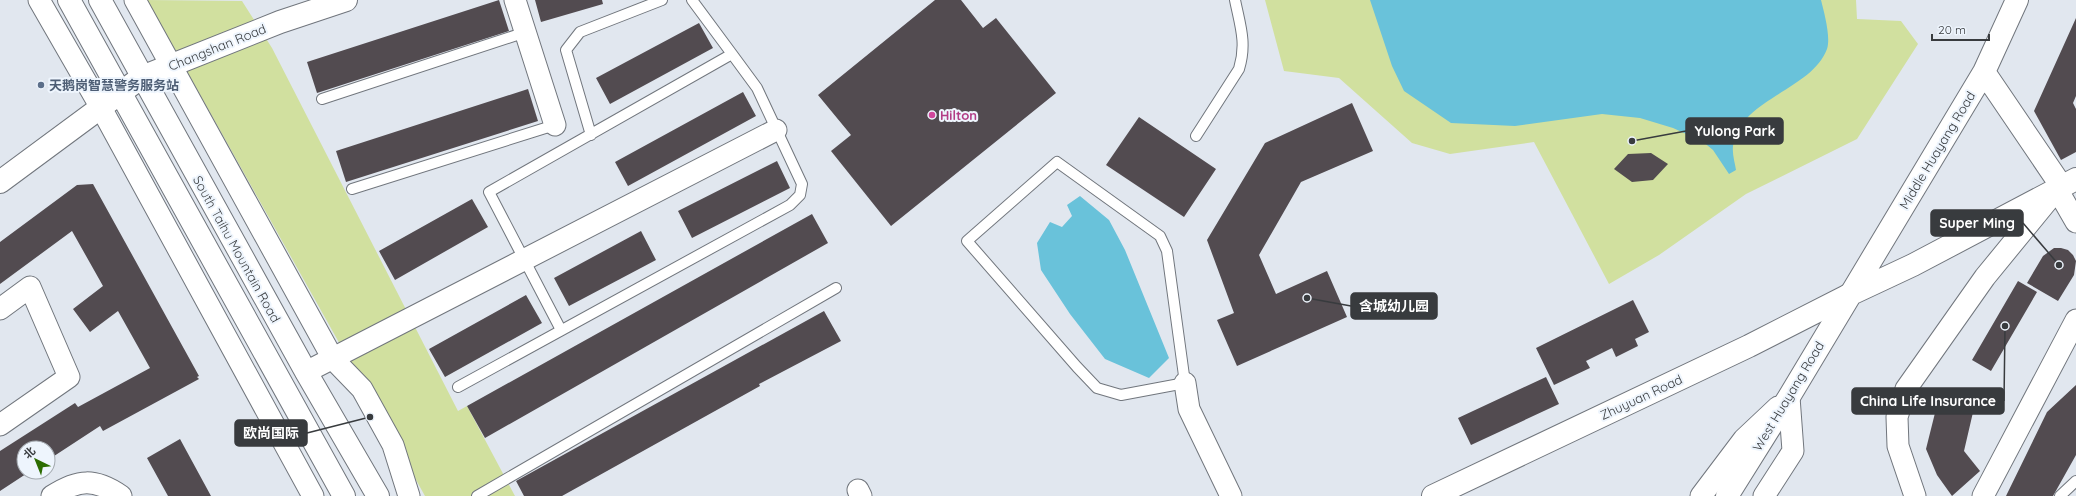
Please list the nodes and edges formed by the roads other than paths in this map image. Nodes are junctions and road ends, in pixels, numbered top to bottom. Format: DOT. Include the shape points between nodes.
graph roads {
  1 [pos="38,0"];
  2 [pos="68,0"];
  3 [pos="100,0"];
  4 [pos="135,0"];
  5 [pos="346,0"];
  6 [pos="515,0"];
  7 [pos="662,0"];
  8 [pos="692,0"];
  9 [pos="1234,0"];
  10 [pos="2017,0"];
  11 [pos="526,32"];
  12 [pos="732,54"];
  13 [pos="171,66"];
  14 [pos="1984,72"];
  15 [pos="142,77"];
  16 [pos="120,92"];
  17 [pos="322,99"];
  18 [pos="100,106"];
  19 [pos="555,125"];
  20 [pos="776,130"];
  21 [pos="591,135"];
  22 [pos="1196,136"];
  23 [pos="0,182"];
  24 [pos="2065,185"];
  25 [pos="352,189"];
  26 [pos="2076,222"];
  27 [pos="525,260"];
  28 [pos="836,288"];
  29 [pos="1849,296"];
  30 [pos="0,309"];
  31 [pos="2076,320"];
  32 [pos="561,330"];
  33 [pos="333,359"];
  34 [pos="306,372"];
  35 [pos="1185,383"];
  36 [pos="458,387"];
  37 [pos="1789,397"];
  38 [pos="0,425"];
  39 [pos="2076,481"];
  40 [pos="341,491"];
  41 [pos="1435,495"];
  42 [pos="52,496"];
  43 [pos="121,496"];
  44 [pos="315,496"];
  45 [pos="378,496"];
  46 [pos="409,496"];
  47 [pos="477,496"];
  48 [pos="1231,496"];
  49 [pos="1701,496"];
  50 [pos="1727,496"];
  51 [pos="1764,496"];
  52 [pos="1915,496"];
  53 [pos="1983,496"];
  54 [pos="2060,496"];
  1 -- 18 [label="street"];
  2 -- 16 [label="main road, South Taihu Mountain Road"];
  3 -- 15 [label="main road, South Taihu Mountain Road"];
  4 -- 13 [label="street"];
  5 -- 13 [label="main road, Changshan Road" via="280,22"];
  6 -- 11 [label="street"];
  7 -- 21 [label="lane" via="580,32 566,50"];
  8 -- 12 [label="lane"];
  9 -- 22 [label="lane" via="1244,45 1243,57 1239,69"];
  10 -- 14 [label="main road, Middle Huayang Road"];
  11 -- 17 [label="lane"];
  11 -- 19 [label="street"];
  12 -- 20 [label="lane" via="757,88"];
  12 -- 21 [label="lane"];
  13 -- 15 [label="main road, Changshan Road"];
  13 -- 33 [label="street"];
  14 -- 24 [label="main road"];
  14 -- 29 [label="main road, Middle Huayang Road"];
  15 -- 16 [label="main road, Changshan Road"];
  15 -- 34 [label="main road, South Taihu Mountain Road"];
  16 -- 18 [label="main road, Changshan Road"];
  16 -- 40 [label="main road, South Taihu Mountain Road"];
  18 -- 23 [label="main road, Changshan Road"];
  18 -- 44 [label="street"];
  19 -- 25 [label="lane"];
  20 -- 27 [label="street"];
  20 -- 32 [label="lane" via="802,184 800,195 790,205"];
  21 -- 27 [label="lane" via="489,192"];
  24 -- 26 [label="street"];
  24 -- 29 [label="main road, Zhuyuan Road"];
  24 -- 52 [label="street" via="1985,277 1906,389 1897,417 1898,446"];
  27 -- 32 [label="lane"];
  27 -- 33 [label="street"];
  28 -- 47 [label="lane"];
  29 -- 37 [label="main road, West Huayang Road"];
  29 -- 41 [label="main road, Zhuyuan Road"];
  30 -- 38 [label="street" via="30,287 69,377"];
  31 -- 53 [label="street"];
  32 -- 36 [label="lane"];
  33 -- 34 [label="street"];
  33 -- 46 [label="street" via="362,389 390,439"];
  34 -- 45 [label="main road, South Taihu Mountain Road"];
  35 -- 35 [label="lane" via="1167,251 1160,236 1057,162 967,241 1097,388 1121,395"];
  35 -- 48 [label="street" via="1189,409"];
  37 -- 49 [label="street" via="1744,439"];
  37 -- 50 [label="main road, West Huayang Road"];
  37 -- 51 [label="street" via="1793,451"];
  39 -- 54 [label="lane"];
  40 -- 44 [label="street"];
  42 -- 43 [label="street" via="65,487 84,482 103,485"];
}
